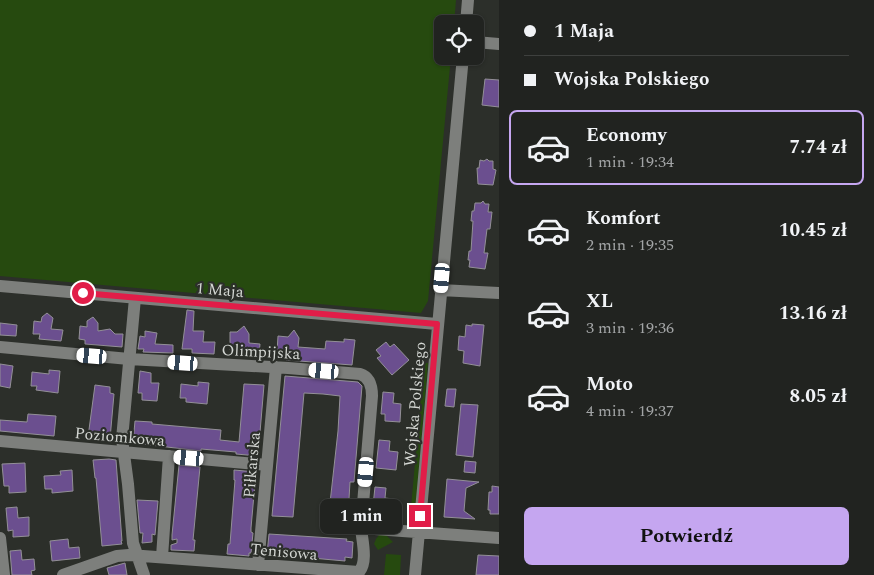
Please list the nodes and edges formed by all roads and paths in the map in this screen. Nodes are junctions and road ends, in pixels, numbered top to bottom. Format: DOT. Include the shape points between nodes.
graph roads {
  1 [pos="468,0"];
  2 [pos="467,15"];
  3 [pos="484,43"];
  4 [pos="499,44"];
  5 [pos="462,65"];
  6 [pos="0,286"];
  7 [pos="440,290"];
  8 [pos="499,294"];
  9 [pos="135,298"];
  10 [pos="437,324"];
  11 [pos="0,347"];
  12 [pos="129,359"];
  13 [pos="276,367"];
  14 [pos="0,441"];
  15 [pos="124,452"];
  16 [pos="169,456"];
  17 [pos="267,465"];
  18 [pos="361,528"];
  19 [pos="419,532"];
  20 [pos="0,538"];
  21 [pos="499,538"];
  22 [pos="137,555"];
  23 [pos="162,557"];
  24 [pos="258,565"];
  25 [pos="4,575"];
  26 [pos="64,575"];
  27 [pos="144,575"];
  28 [pos="415,575"];
  1 -- 2 [label="street"];
  3 -- 4 [label="street"];
  5 -- 7 [label="street, Wojska Polskiego"];
  6 -- 9 [label="street, 1 Maja"];
  7 -- 8 [label="street"];
  7 -- 10 [label="street, Wojska Polskiego"];
  9 -- 10 [label="street, 1 Maja"];
  9 -- 12 [label="street"];
  10 -- 19 [label="street, Wojska Polskiego"];
  11 -- 12 [label="street, Olimpijska"];
  12 -- 13 [label="street, Olimpijska"];
  12 -- 15 [label="street" via="122,439"];
  13 -- 17 [label="street, Piłkarska"];
  13 -- 18 [label="street, Olimpijska" via="360,374 365,375 372,385"];
  14 -- 15 [label="street, Poziomkowa"];
  15 -- 16 [label="street, Poziomkowa"];
  15 -- 22 [label="street"];
  16 -- 17 [label="street, Poziomkowa"];
  16 -- 23 [label="street"];
  17 -- 24 [label="street, Piłkarska"];
  18 -- 19 [label="street"];
  18 -- 24 [label="street, Tenisowa" via="364,549 359,572"];
  19 -- 21 [label="street"];
  19 -- 28 [label="street, Wojska Polskiego"];
  20 -- 25 [label="street"];
  22 -- 23 [label="street, Tenisowa"];
  22 -- 26 [label="street, Tenisowa" via="117,556"];
  22 -- 27 [label="street"];
  23 -- 24 [label="street, Tenisowa"];
}
